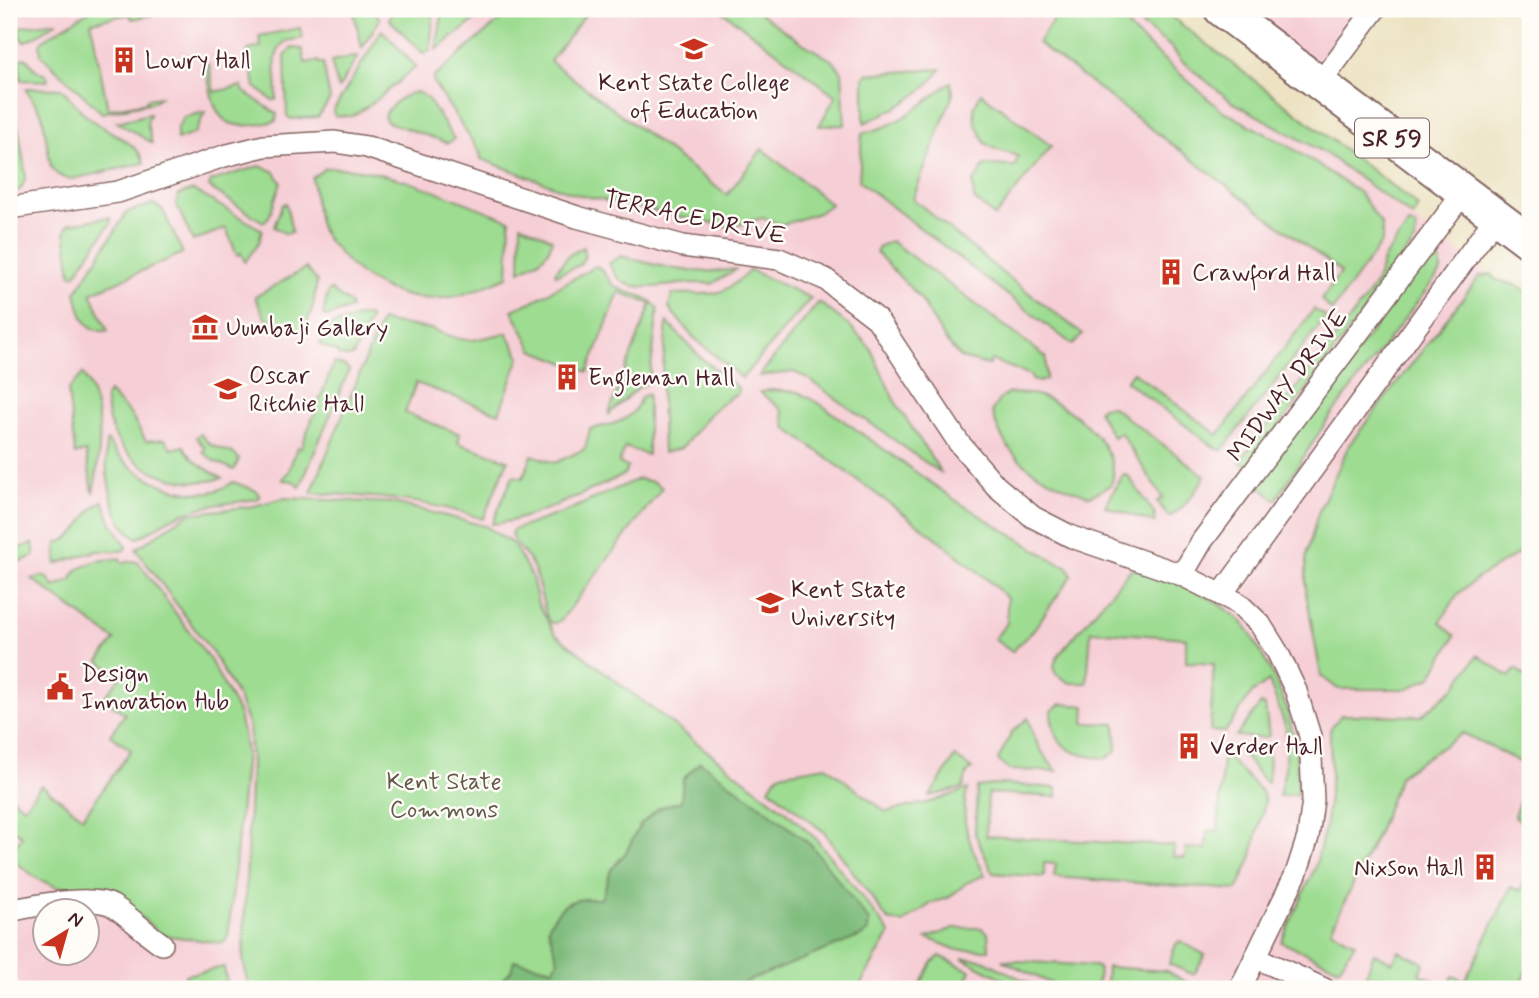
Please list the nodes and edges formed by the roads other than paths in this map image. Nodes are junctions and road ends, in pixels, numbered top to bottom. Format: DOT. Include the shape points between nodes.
graph roads {
  1 [pos="1221,9"];
  2 [pos="1375,9"];
  3 [pos="1320,83"];
  4 [pos="1464,192"];
  5 [pos="9,208"];
  6 [pos="1496,217"];
  7 [pos="1530,242"];
  8 [pos="1182,575"];
  9 [pos="1221,595"];
  10 [pos="9,911"];
  11 [pos="162,944"];
  12 [pos="1255,957"];
  13 [pos="1240,989"];
  14 [pos="1324,989"];
  1 -- 3 [label="main road, SR 59"];
  2 -- 3 [label="street"];
  3 -- 4 [label="main road, SR 59"];
  4 -- 6 [label="main road, SR 59"];
  4 -- 8 [label="street, MIDWAY DRIVE" via="1202,541"];
  5 -- 8 [label="street, TERRACE DRIVE" via="118,192 264,146 335,142 367,147 577,217 683,246 779,259 825,278 877,319 959,443 996,486 1033,517 1072,537"];
  6 -- 7 [label="main road, SR 59"];
  6 -- 9 [label="street"];
  8 -- 9 [label="street"];
  9 -- 12 [label="street" via="1238,603 1272,643 1296,691 1310,736 1308,837 1296,874"];
  10 -- 11 [label="street" via="79,901 111,905"];
  12 -- 13 [label="street"];
  12 -- 14 [label="street"];
}
